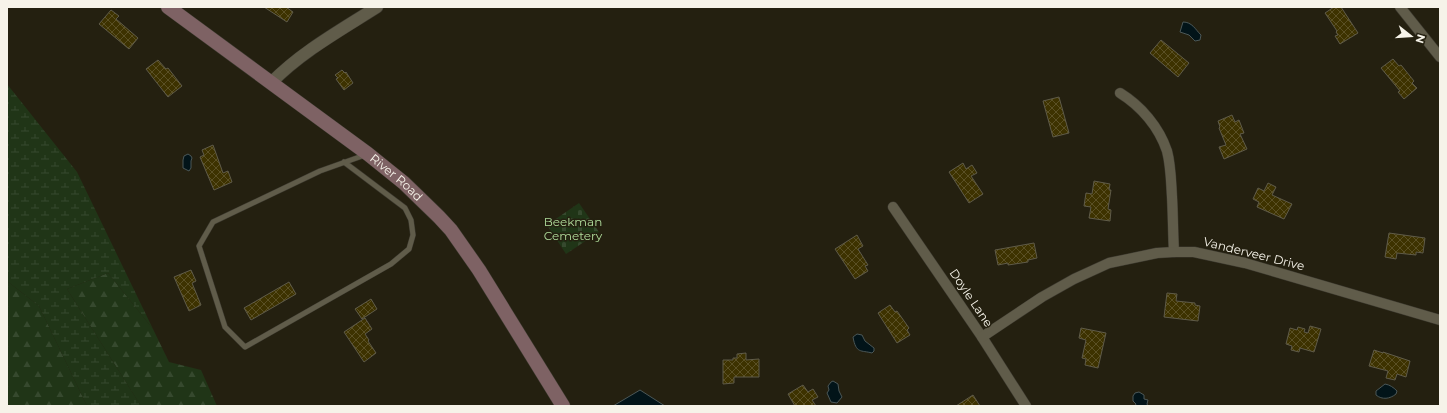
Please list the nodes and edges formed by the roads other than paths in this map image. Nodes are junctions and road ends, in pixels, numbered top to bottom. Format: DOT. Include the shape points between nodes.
graph roads {
  1 [pos="168,7"];
  2 [pos="377,7"];
  3 [pos="1400,7"];
  4 [pos="1440,57"];
  5 [pos="271,83"];
  6 [pos="1120,93"];
  7 [pos="368,154"];
  8 [pos="344,162"];
  9 [pos="893,207"];
  10 [pos="1174,252"];
  11 [pos="1440,320"];
  12 [pos="982,337"];
  13 [pos="563,406"];
  14 [pos="1026,406"];
  1 -- 5 [label="main road, River Road"];
  2 -- 5 [label="street" via="312,49"];
  3 -- 4 [label="street"];
  5 -- 7 [label="main road, River Road"];
  6 -- 10 [label="street" via="1146,115 1167,151 1171,175"];
  7 -- 8 [label="lane"];
  7 -- 13 [label="main road, River Road" via="404,183 451,230 479,270"];
  8 -- 8 [label="lane" via="213,222 199,246 224,327 245,347 391,264 409,249 413,235 411,220 405,208"];
  9 -- 12 [label="street, Doyle Lane"];
  10 -- 11 [label="street, Vanderveer Drive" via="1194,252 1245,263"];
  10 -- 12 [label="street, Vanderveer Drive" via="1109,263 1074,278"];
  12 -- 14 [label="street, Doyle Lane"];
}
